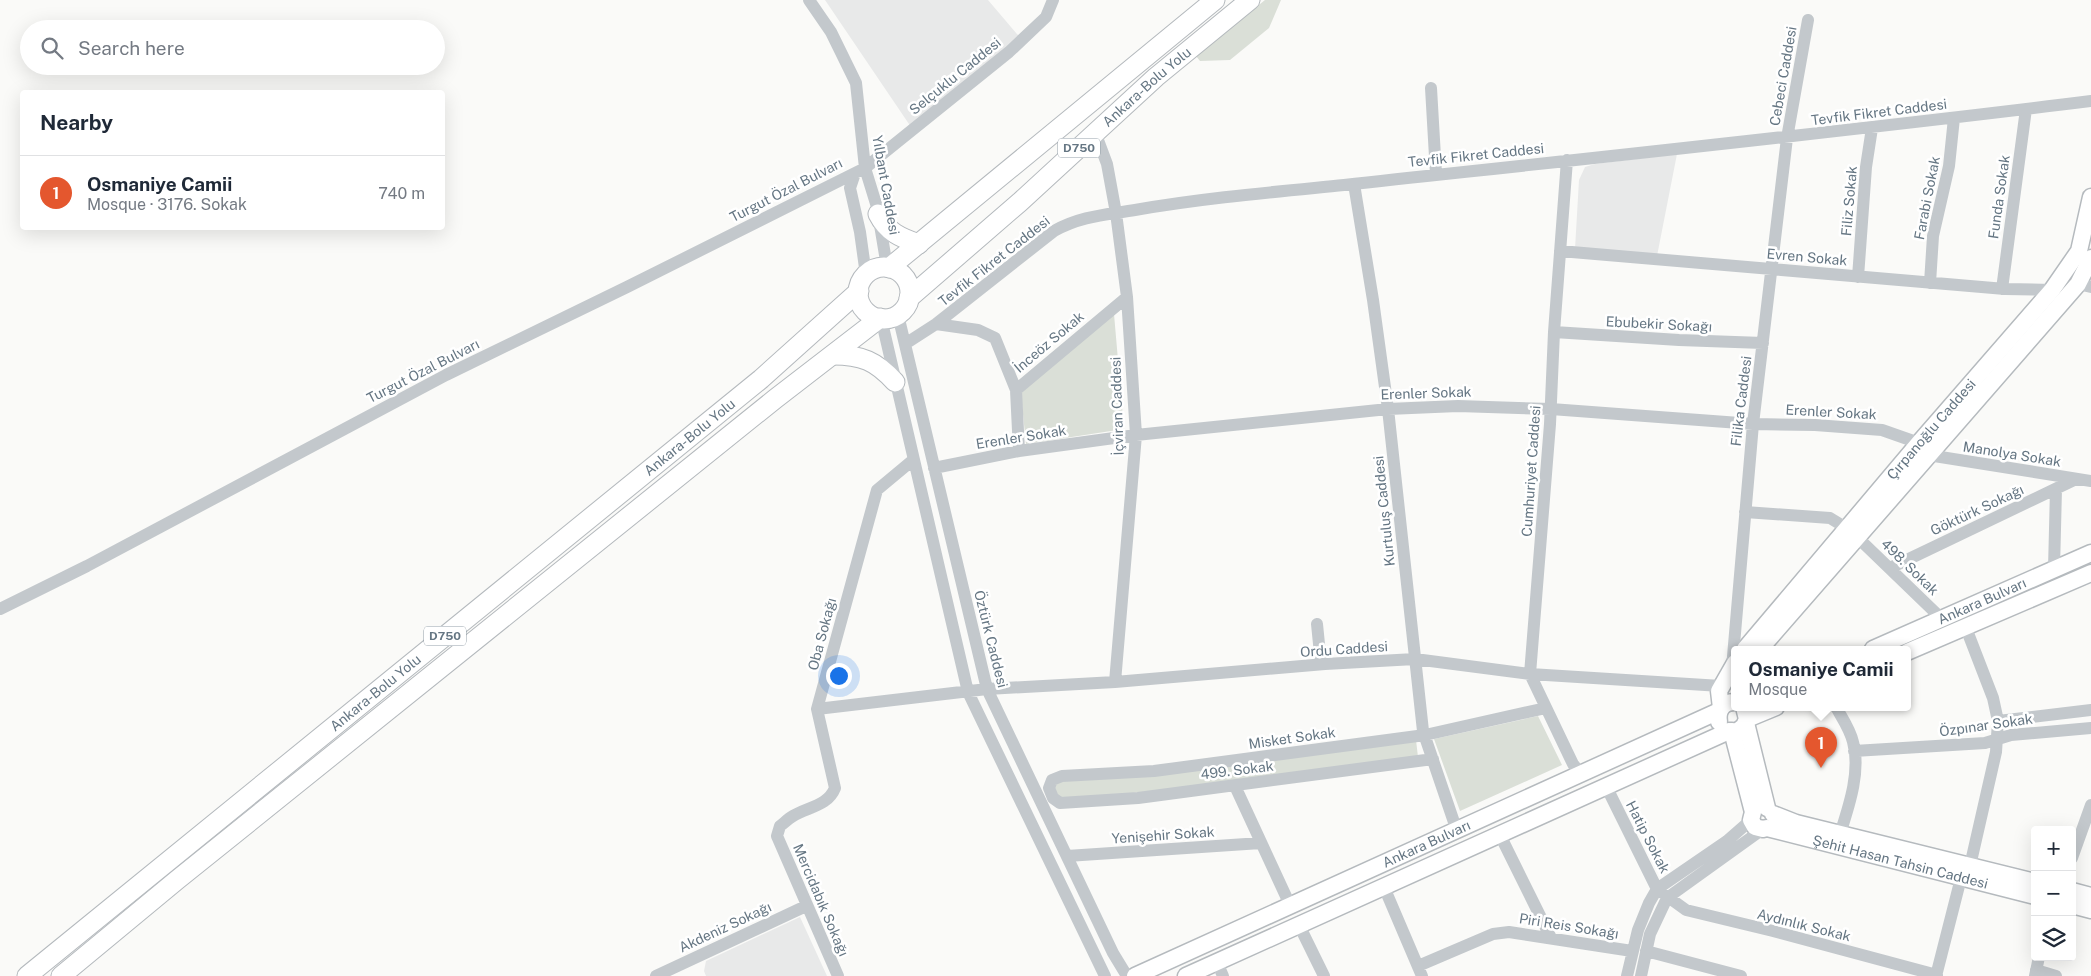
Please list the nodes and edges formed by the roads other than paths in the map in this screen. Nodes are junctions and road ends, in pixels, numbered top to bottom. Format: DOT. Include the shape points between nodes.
graph roads {
  1 [pos="809,0"];
  2 [pos="1053,0"];
  3 [pos="1215,0"];
  4 [pos="1250,0"];
  5 [pos="1808,20"];
  6 [pos="1431,88"];
  7 [pos="2091,101"];
  8 [pos="2026,109"];
  9 [pos="1954,118"];
  10 [pos="1872,128"];
  11 [pos="1095,132"];
  12 [pos="1787,138"];
  13 [pos="1567,160"];
  14 [pos="860,170"];
  15 [pos="1436,174"];
  16 [pos="1354,184"];
  17 [pos="2091,196"];
  18 [pos="1116,213"];
  19 [pos="878,214"];
  20 [pos="919,244"];
  21 [pos="1560,251"];
  22 [pos="2091,258"];
  23 [pos="888,268"];
  24 [pos="1772,269"];
  25 [pos="1858,277"];
  26 [pos="862,283"];
  27 [pos="1930,283"];
  28 [pos="2084,286"];
  29 [pos="2002,289"];
  30 [pos="2052,290"];
  31 [pos="1127,297"];
  32 [pos="910,298"];
  33 [pos="886,317"];
  34 [pos="936,324"];
  35 [pos="1554,332"];
  36 [pos="1763,343"];
  37 [pos="905,344"];
  38 [pos="833,355"];
  39 [pos="895,382"];
  40 [pos="1016,390"];
  41 [pos="1551,408"];
  42 [pos="1388,409"];
  43 [pos="1753,424"];
  44 [pos="1136,435"];
  45 [pos="1924,449"];
  46 [pos="1019,452"];
  47 [pos="914,460"];
  48 [pos="934,468"];
  49 [pos="2076,479"];
  50 [pos="2091,482"];
  51 [pos="2056,489"];
  52 [pos="1745,512"];
  53 [pos="1852,533"];
  54 [pos="2091,553"];
  55 [pos="1890,568"];
  56 [pos="2054,570"];
  57 [pos="2091,573"];
  58 [pos="0,610"];
  59 [pos="1942,619"];
  60 [pos="1317,624"];
  61 [pos="1966,628"];
  62 [pos="1734,646"];
  63 [pos="1748,646"];
  64 [pos="1762,646"];
  65 [pos="1880,646"];
  66 [pos="1911,650"];
  67 [pos="1415,659"];
  68 [pos="1321,664"];
  69 [pos="1731,668"];
  70 [pos="1530,674"];
  71 [pos="1115,682"];
  72 [pos="1721,686"];
  73 [pos="987,689"];
  74 [pos="968,692"];
  75 [pos="1725,707"];
  76 [pos="1546,708"];
  77 [pos="817,709"];
  78 [pos="2091,710"];
  79 [pos="1766,711"];
  80 [pos="1838,711"];
  81 [pos="1740,722"];
  82 [pos="1998,722"];
  83 [pos="2091,728"];
  84 [pos="1425,735"];
  85 [pos="1998,739"];
  86 [pos="1854,751"];
  87 [pos="1432,759"];
  88 [pos="1580,773"];
  89 [pos="1235,786"];
  90 [pos="1606,786"];
  91 [pos="1050,791"];
  92 [pos="2090,809"];
  93 [pos="1762,819"];
  94 [pos="1457,831"];
  95 [pos="1840,834"];
  96 [pos="1500,835"];
  97 [pos="777,836"];
  98 [pos="1261,843"];
  99 [pos="2076,847"];
  100 [pos="1067,856"];
  101 [pos="1965,872"];
  102 [pos="2031,881"];
  103 [pos="1384,887"];
  104 [pos="2076,892"];
  105 [pos="1662,893"];
  106 [pos="2031,895"];
  107 [pos="2091,896"];
  108 [pos="1290,905"];
  109 [pos="806,906"];
  110 [pos="2076,906"];
  111 [pos="2091,910"];
  112 [pos="1299,925"];
  113 [pos="1551,938"];
  114 [pos="1632,951"];
  115 [pos="1646,952"];
  116 [pos="1220,969"];
  117 [pos="1420,971"];
  118 [pos="2035,973"];
  119 [pos="27,976"];
  120 [pos="61,976"];
  121 [pos="656,976"];
  122 [pos="838,976"];
  123 [pos="1104,976"];
  124 [pos="1127,976"];
  125 [pos="1135,976"];
  126 [pos="1186,976"];
  127 [pos="1324,976"];
  128 [pos="1627,976"];
  129 [pos="1641,976"];
  130 [pos="1742,976"];
  131 [pos="1936,976"];
  132 [pos="2056,976"];
  1 -- 14 [label="street, Yılbant Caddesi" via="832,32 856,84"];
  2 -- 14 [label="street, Selçuklu Caddesi" via="1046,17 1009,52"];
  3 -- 20 [label="highway, Ankara-Bolu Yolu / D750"];
  4 -- 11 [label="highway, Ankara-Bolu Yolu / D750"];
  5 -- 12 [label="street, Cebeci Caddesi"];
  6 -- 15 [label="street"];
  7 -- 8 [label="street, Tevfik Fikret Caddesi"];
  8 -- 9 [label="street, Tevfik Fikret Caddesi"];
  8 -- 29 [label="street, Funda Sokak"];
  9 -- 10 [label="street, Tevfik Fikret Caddesi"];
  9 -- 27 [label="street, Farabi Sokak" via="1949,166 1933,236"];
  10 -- 12 [label="street, Tevfik Fikret Caddesi"];
  10 -- 25 [label="street, Filiz Sokak"];
  11 -- 18 [label="street, İçviran Caddesi" via="1107,164"];
  11 -- 32 [label="highway, Ankara-Bolu Yolu / D750"];
  12 -- 13 [label="street, Tevfik Fikret Caddesi"];
  12 -- 24 [label="street, Filika Caddesi"];
  13 -- 15 [label="street, Tevfik Fikret Caddesi"];
  13 -- 21 [label="street, Cumhuriyet Caddesi"];
  14 -- 19 [label="street, Yılbant Caddesi"];
  14 -- 26 [label="street, Yılbant Caddesi" via="850,188 860,232"];
  14 -- 58 [label="street, Turgut Özal Bulvarı" via="446,375"];
  15 -- 16 [label="street, Tevfik Fikret Caddesi"];
  16 -- 18 [label="street, Tevfik Fikret Caddesi"];
  16 -- 42 [label="street, Kurtuluş Caddesi"];
  17 -- 30 [label="main road, Çırpanoğlu Caddesi" via="2079,251"];
  18 -- 31 [label="street, İçviran Caddesi"];
  18 -- 34 [label="street, Tevfik Fikret Caddesi" via="1087,216 1070,222"];
  19 -- 20 [label="highway" via="893,232"];
  19 -- 23 [label="street, Yılbant Caddesi"];
  20 -- 23 [label="highway, Ankara-Bolu Yolu / D750"];
  21 -- 24 [label="street, Evren Sokak"];
  21 -- 35 [label="street, Cumhuriyet Caddesi"];
  22 -- 28 [label="main road, Çırpanoğlu Caddesi"];
  23 -- 26 [label="highway" via="875,269"];
  23 -- 32 [label="highway" via="905,278"];
  24 -- 25 [label="street, Evren Sokak"];
  24 -- 36 [label="street, Filika Caddesi"];
  25 -- 27 [label="street, Evren Sokak"];
  26 -- 33 [label="highway" via="861,304 864,309 874,317"];
  26 -- 119 [label="highway, Ankara-Bolu Yolu / D750" via="761,378"];
  27 -- 29 [label="street, Evren Sokak"];
  28 -- 45 [label="main road, Çırpanoğlu Caddesi"];
  29 -- 30 [label="street, Evren Sokak"];
  30 -- 45 [label="main road, Çırpanoğlu Caddesi"];
  31 -- 40 [label="street, İnceöz Sokak"];
  31 -- 44 [label="street, İçviran Caddesi"];
  32 -- 33 [label="highway" via="906,307"];
  33 -- 37 [label="street, Öztürk Caddesi"];
  33 -- 38 [label="highway, Ankara-Bolu Yolu / D750"];
  33 -- 39 [label="street"];
  34 -- 37 [label="street, Tevfik Fikret Caddesi"];
  34 -- 40 [label="street" via="978,330 995,338"];
  35 -- 36 [label="street, Ebubekir Sokağı"];
  35 -- 41 [label="street, Cumhuriyet Caddesi"];
  36 -- 43 [label="street, Filika Caddesi"];
  37 -- 48 [label="street, Öztürk Caddesi"];
  38 -- 39 [label="highway" via="851,355 868,360"];
  38 -- 120 [label="highway, Ankara-Bolu Yolu / D750"];
  39 -- 47 [label="street"];
  40 -- 46 [label="street, İnceöz Sokak"];
  41 -- 42 [label="street, Erenler Sokak" via="1458,406"];
  41 -- 43 [label="street, Erenler Sokak"];
  41 -- 70 [label="street, Cumhuriyet Caddesi"];
  42 -- 44 [label="street, Erenler Sokak"];
  42 -- 67 [label="street, Kurtuluş Caddesi"];
  43 -- 45 [label="street, Erenler Sokak" via="1882,430"];
  43 -- 52 [label="street, Filika Caddesi"];
  44 -- 46 [label="street, Erenler Sokak"];
  44 -- 71 [label="street, İçviran Caddesi"];
  45 -- 49 [label="street, Manolya Sokak"];
  45 -- 53 [label="main road, Çırpanoğlu Caddesi"];
  46 -- 48 [label="street, Erenler Sokak"];
  47 -- 74 [label="street"];
  47 -- 77 [label="street, Oba Sokağı" via="877,490"];
  48 -- 73 [label="street, Öztürk Caddesi"];
  49 -- 50 [label="street, Manolya Sokak"];
  49 -- 51 [label="street, Göktürk Sokağı"];
  51 -- 55 [label="street, Göktürk Sokağı"];
  51 -- 56 [label="street"];
  52 -- 53 [label="street, 498. Sokak" via="1830,518"];
  52 -- 62 [label="street, Filika Caddesi"];
  53 -- 55 [label="street, 498. Sokak"];
  53 -- 63 [label="main road, Çırpanoğlu Caddesi"];
  53 -- 64 [label="main road, Çırpanoğlu Caddesi"];
  54 -- 56 [label="main road, Ankara Bulvarı"];
  55 -- 59 [label="street, 498. Sokak"];
  56 -- 59 [label="main road, Ankara Bulvarı"];
  57 -- 61 [label="main road, Ankara Bulvarı"];
  59 -- 65 [label="main road, Ankara Bulvarı"];
  60 -- 68 [label="street"];
  61 -- 66 [label="main road, Ankara Bulvarı"];
  61 -- 82 [label="street" via="1993,698"];
  67 -- 68 [label="street, Ordu Caddesi"];
  67 -- 70 [label="street, Ordu Caddesi"];
  67 -- 84 [label="street, Kurtuluş Caddesi"];
  68 -- 71 [label="street, Ordu Caddesi"];
  69 -- 72 [label="main road"];
  70 -- 72 [label="street, Ordu Caddesi"];
  70 -- 76 [label="street, Cumhuriyet Caddesi"];
  71 -- 73 [label="street, Ordu Caddesi"];
  72 -- 75 [label="main road" via="1719,691"];
  73 -- 74 [label="street, Ordu Caddesi"];
  73 -- 100 [label="street, Öztürk Caddesi"];
  74 -- 77 [label="street, Ordu Caddesi"];
  74 -- 123 [label="street"];
  75 -- 81 [label="main road" via="1718,718 1720,725"];
  75 -- 88 [label="main road, Ankara Bulvarı"];
  76 -- 84 [label="street, Misket Sokak"];
  76 -- 88 [label="street, Cumhuriyet Caddesi"];
  77 -- 97 [label="street, Oba Sokağı" via="835,788 826,802 793,816 780,826"];
  78 -- 82 [label="street"];
  79 -- 81 [label="main road, Ankara Bulvarı"];
  80 -- 86 [label="street" via="1848,729"];
  81 -- 90 [label="main road, Ankara Bulvarı"];
  81 -- 93 [label="main road"];
  82 -- 85 [label="street"];
  83 -- 85 [label="street, Özpınar Sokak"];
  84 -- 87 [label="street, Kurtuluş Caddesi"];
  84 -- 91 [label="street, Misket Sokak" via="1154,771 1062,776 1052,780"];
  85 -- 86 [label="street, Özpınar Sokak" via="1985,743"];
  85 -- 101 [label="street"];
  86 -- 95 [label="street" via="1854,780"];
  87 -- 89 [label="street, 499. Sokak"];
  87 -- 94 [label="street, Kurtuluş Caddesi"];
  88 -- 94 [label="main road, Ankara Bulvarı"];
  89 -- 91 [label="street, 499. Sokak" via="1073,803 1057,801"];
  89 -- 98 [label="street"];
  90 -- 96 [label="main road, Ankara Bulvarı"];
  90 -- 105 [label="street, Hatip Sokak"];
  92 -- 99 [label="street"];
  93 -- 95 [label="main road, Şehit Hasan Tahsin Caddesi"];
  93 -- 101 [label="main road, Şehit Hasan Tahsin Caddesi"];
  93 -- 105 [label="street"];
  94 -- 108 [label="main road, Ankara Bulvarı"];
  95 -- 101 [label="main road, Şehit Hasan Tahsin Caddesi"];
  96 -- 103 [label="main road, Ankara Bulvarı"];
  96 -- 113 [label="street"];
  97 -- 109 [label="street, Mercidabık Sokağı"];
  98 -- 100 [label="street, Yenişehir Sokak"];
  98 -- 108 [label="street"];
  100 -- 124 [label="street, Öztürk Caddesi"];
  101 -- 102 [label="main road, Şehit Hasan Tahsin Caddesi"];
  101 -- 106 [label="main road, Şehit Hasan Tahsin Caddesi"];
  101 -- 131 [label="street"];
  103 -- 112 [label="main road, Ankara Bulvarı"];
  103 -- 117 [label="street"];
  104 -- 107 [label="main road"];
  105 -- 114 [label="street" via="1645,912"];
  105 -- 115 [label="street"];
  105 -- 131 [label="street, Aydınlık Sokak" via="1686,910 1700,915 1773,931"];
  108 -- 125 [label="main road, Ankara Bulvarı"];
  109 -- 121 [label="street, Akdeniz Sokağı"];
  109 -- 122 [label="street, Mercidabık Sokağı"];
  110 -- 111 [label="main road"];
  112 -- 116 [label="main road, Ankara Bulvarı"];
  112 -- 127 [label="street"];
  113 -- 114 [label="street, Piri Reis Sokağı"];
  113 -- 117 [label="street, Piri Reis Sokağı" via="1509,932 1493,934"];
  114 -- 128 [label="street"];
  115 -- 129 [label="street"];
  115 -- 130 [label="street"];
  116 -- 126 [label="main road, Ankara Bulvarı"];
  118 -- 132 [label="street"];
}
